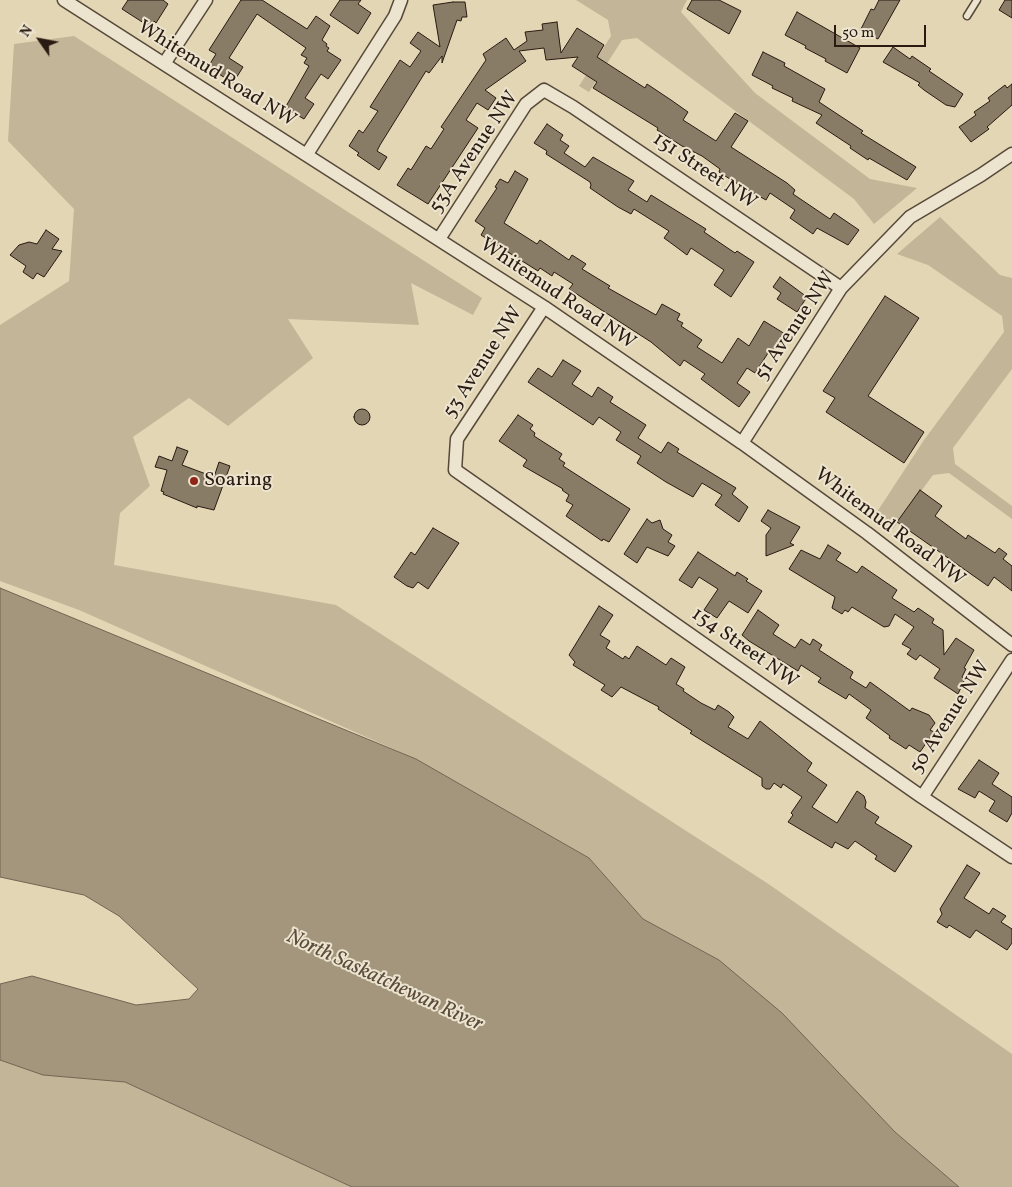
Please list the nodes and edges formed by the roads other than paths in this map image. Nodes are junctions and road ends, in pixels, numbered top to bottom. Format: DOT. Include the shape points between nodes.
graph roads {
  1 [pos="64,0"];
  2 [pos="206,0"];
  3 [pos="401,0"];
  4 [pos="977,0"];
  5 [pos="967,16"];
  6 [pos="164,64"];
  7 [pos="544,90"];
  8 [pos="307,154"];
  9 [pos="1012,154"];
  10 [pos="439,238"];
  11 [pos="841,288"];
  12 [pos="544,307"];
  13 [pos="742,443"];
  14 [pos="455,470"];
  15 [pos="1012,644"];
  16 [pos="1012,660"];
  17 [pos="922,797"];
  18 [pos="1012,857"];
  1 -- 6 [label="street, Whitemud Road NW"];
  2 -- 6 [label="street"];
  3 -- 8 [label="street" via="395,16"];
  4 -- 5 [label="lane"];
  6 -- 8 [label="street, Whitemud Road NW"];
  7 -- 10 [label="street, 53A Avenue NW" via="526,104"];
  7 -- 11 [label="street, 151 Street NW"];
  8 -- 10 [label="street, Whitemud Road NW"];
  9 -- 11 [label="street, 51 Avenue NW" via="910,217"];
  10 -- 12 [label="street, Whitemud Road NW"];
  11 -- 13 [label="street, 51 Avenue NW"];
  12 -- 13 [label="street, Whitemud Road NW"];
  12 -- 14 [label="street, 53 Avenue NW" via="457,439"];
  13 -- 15 [label="street, Whitemud Road NW"];
  14 -- 17 [label="street, 154 Street NW"];
  16 -- 17 [label="street, 50 Avenue NW"];
  17 -- 18 [label="street, 154 Street NW"];
}
